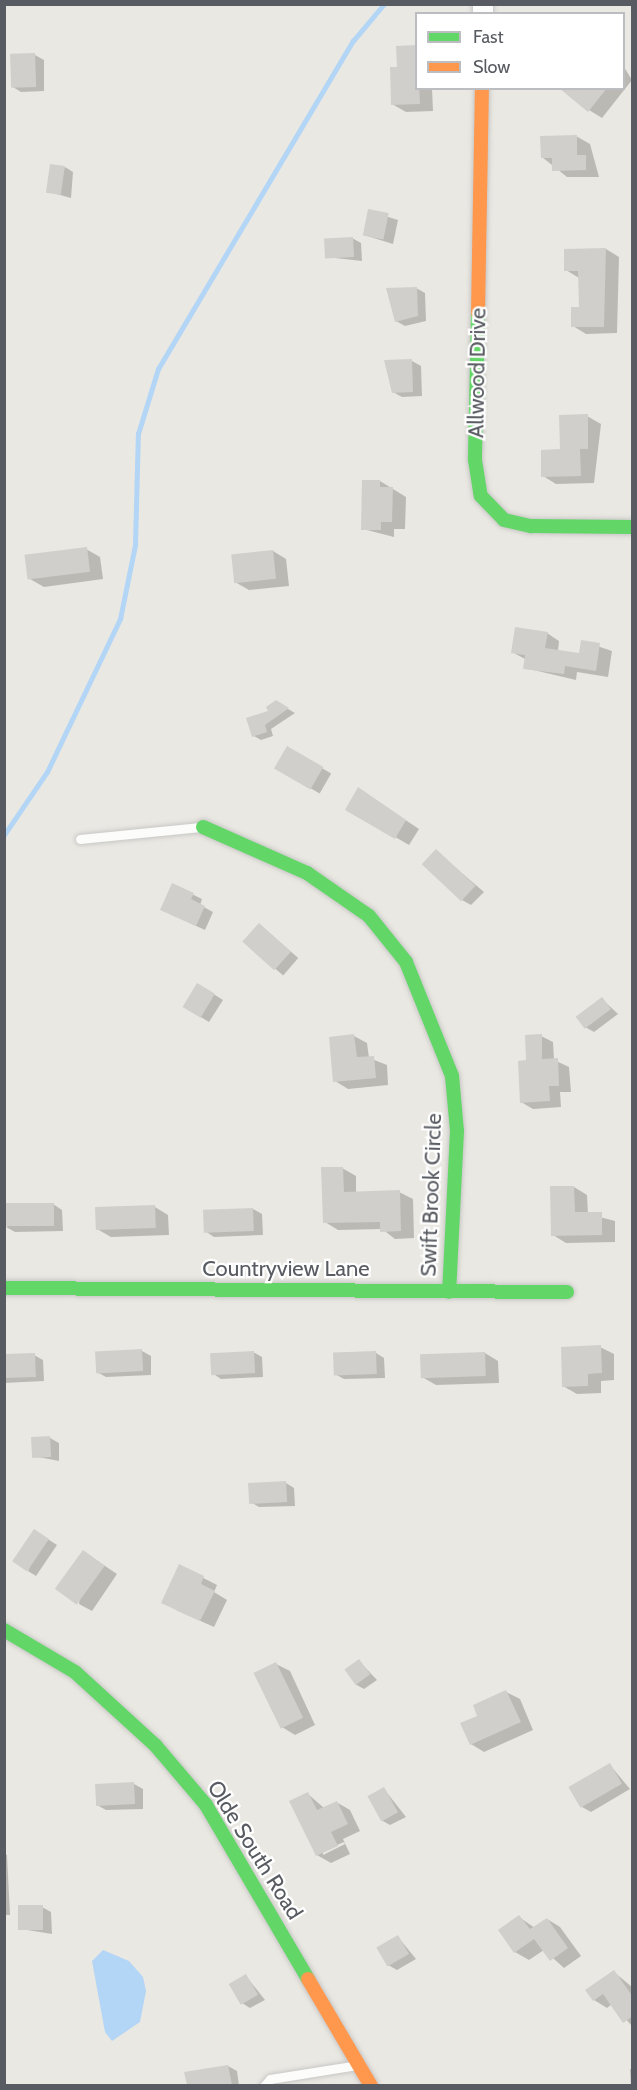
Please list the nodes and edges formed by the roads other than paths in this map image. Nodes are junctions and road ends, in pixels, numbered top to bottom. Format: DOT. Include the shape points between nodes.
graph roads {
  1 [pos="482,90"];
  2 [pos="633,527"];
  3 [pos="203,827"];
  4 [pos="80,839"];
  5 [pos="4,1288"];
  6 [pos="449,1292"];
  7 [pos="567,1292"];
  8 [pos="4,1630"];
  9 [pos="359,2064"];
  10 [pos="264,2085"];
  11 [pos="371,2085"];
  1 -- 2 [label="street, Allwood Drive" via="475,460 481,496 504,520 531,526"];
  3 -- 4 [label="lane"];
  3 -- 6 [label="street, Swift Brook Circle" via="307,873 369,916 406,962 452,1076 457,1131"];
  5 -- 6 [label="street, Countryview Lane"];
  6 -- 7 [label="street, Countryview Lane"];
  8 -- 9 [label="street, Olde South Road" via="75,1672 156,1746 207,1805"];
  9 -- 10 [label="lane" via="270,2079"];
  9 -- 11 [label="street, Olde South Road"];
}
